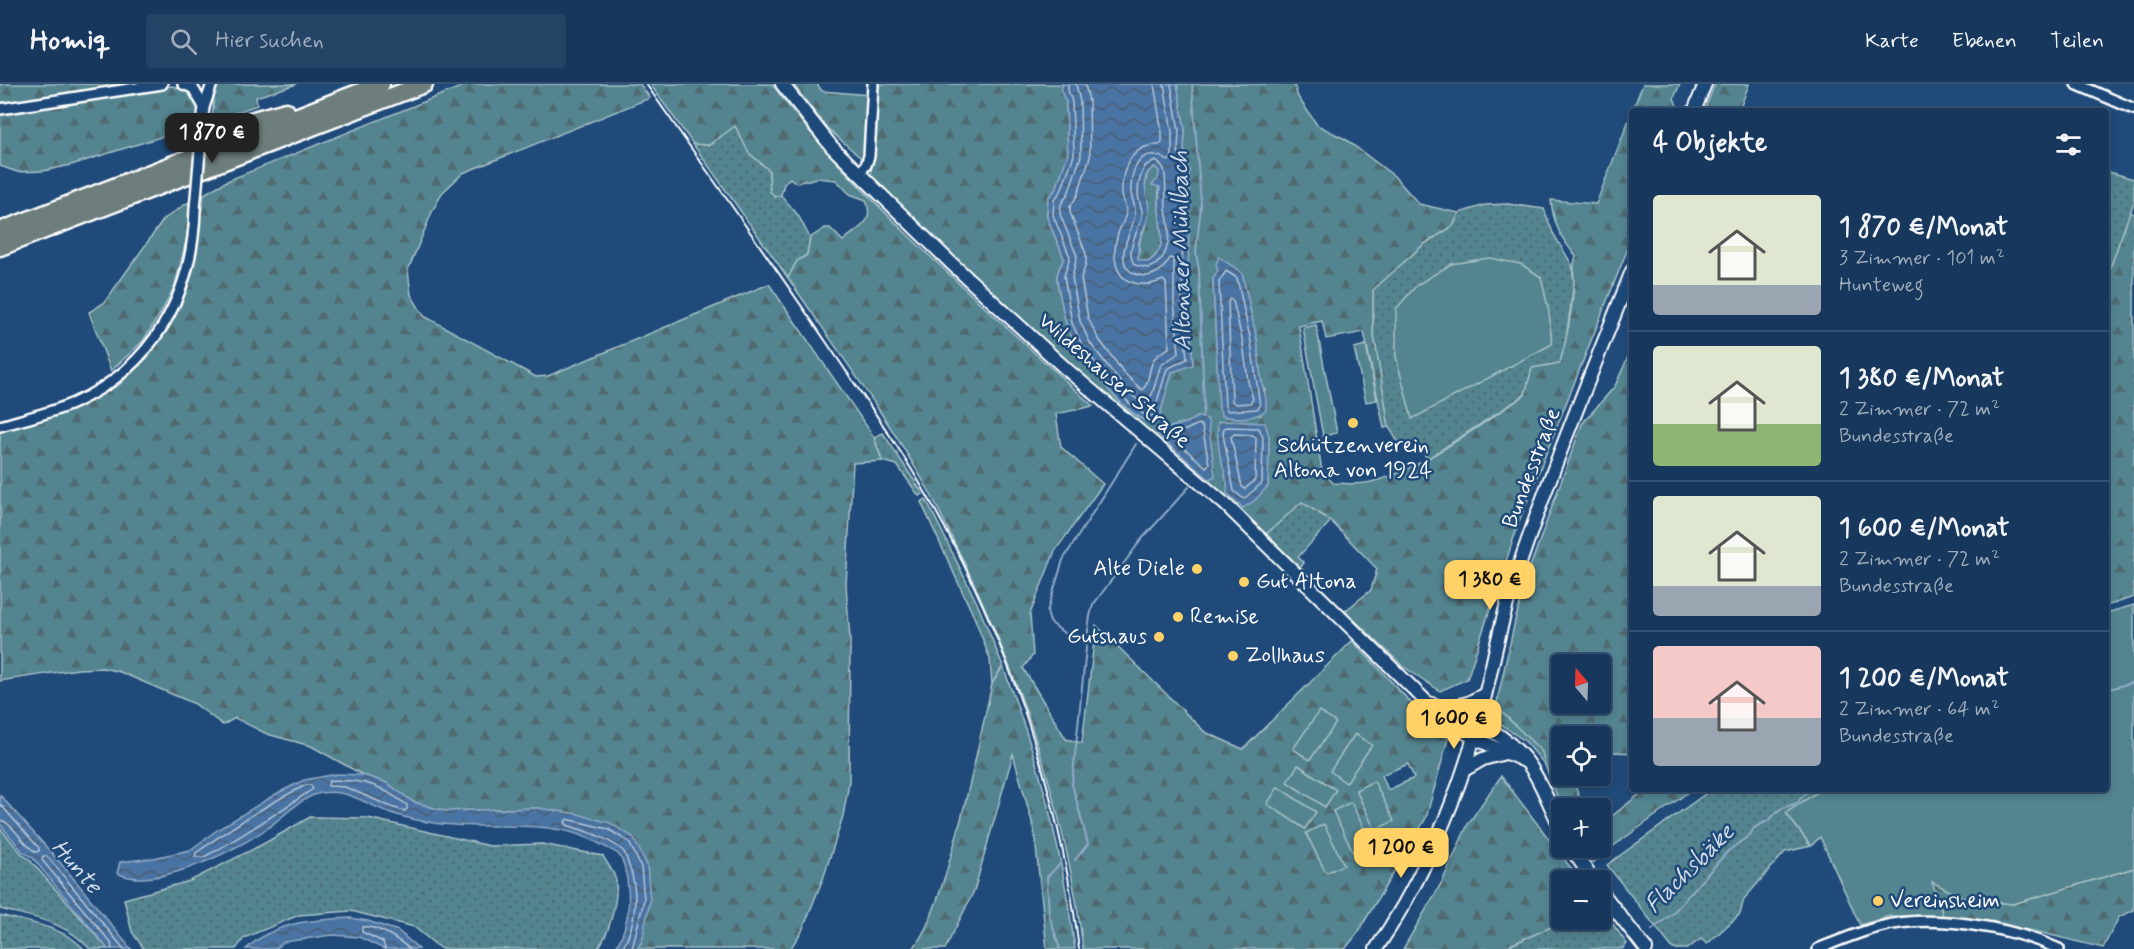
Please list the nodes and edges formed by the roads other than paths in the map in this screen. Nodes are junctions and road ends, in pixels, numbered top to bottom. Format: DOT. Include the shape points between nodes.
graph roads {
  1 [pos="162,84"];
  2 [pos="183,84"];
  3 [pos="212,84"];
  4 [pos="381,84"];
  5 [pos="424,84"];
  6 [pos="782,84"];
  7 [pos="873,84"];
  8 [pos="1705,84"];
  9 [pos="2076,84"];
  10 [pos="340,100"];
  11 [pos="1695,108"];
  12 [pos="0,109"];
  13 [pos="2134,109"];
  14 [pos="203,111"];
  15 [pos="228,127"];
  16 [pos="858,174"];
  17 [pos="0,231"];
  18 [pos="0,247"];
  19 [pos="1629,279"];
  20 [pos="0,426"];
  21 [pos="1485,694"];
  22 [pos="1428,702"];
  23 [pos="1445,708"];
  24 [pos="1478,723"];
  25 [pos="1474,738"];
  26 [pos="1505,753"];
  27 [pos="1527,762"];
  28 [pos="1464,770"];
  29 [pos="1551,808"];
  30 [pos="1611,904"];
  31 [pos="1376,949"];
  32 [pos="1646,949"];
  33 [pos="1818,949"];
  34 [pos="2060,949"];
  1 -- 12 [label="street"];
  2 -- 14 [label="street" via="193,88"];
  3 -- 14 [label="street"];
  4 -- 10 [label="highway"];
  5 -- 18 [label="highway"];
  6 -- 16 [label="main road, Wildeshauser Straße"];
  7 -- 16 [label="street" via="869,156"];
  8 -- 11 [label="main road"];
  9 -- 13 [label="street"];
  10 -- 15 [label="highway" via="317,101"];
  10 -- 17 [label="highway"];
  14 -- 20 [label="street, bridge" via="189,261 169,315 152,344 115,381 95,393"];
  16 -- 22 [label="main road, Wildeshauser Straße" via="1006,316 1226,505"];
  19 -- 21 [label="main road, Bundesstraße" via="1528,538"];
  21 -- 23 [label="main road"];
  21 -- 24 [label="main road, Bundesstraße"];
  22 -- 23 [label="main road, Wildeshauser Straße"];
  22 -- 25 [label="main road, Wildeshauser Straße" via="1441,716"];
  23 -- 24 [label="main road, Wildeshauser Straße"];
  24 -- 25 [label="main road, Bundesstraße"];
  24 -- 27 [label="main road, Wildeshauser Straße" via="1506,739"];
  25 -- 26 [label="main road, Wildeshauser Straße"];
  25 -- 28 [label="main road, Bundesstraße"];
  26 -- 27 [label="main road, Wildeshauser Straße"];
  26 -- 28 [label="main road"];
  27 -- 29 [label="main road, Wildeshauser Straße"];
  28 -- 31 [label="main road, Bundesstraße" via="1427,861"];
  30 -- 32 [label="main road"];
  33 -- 34 [label="street" via="1878,927 1930,921 2002,931"];
}
